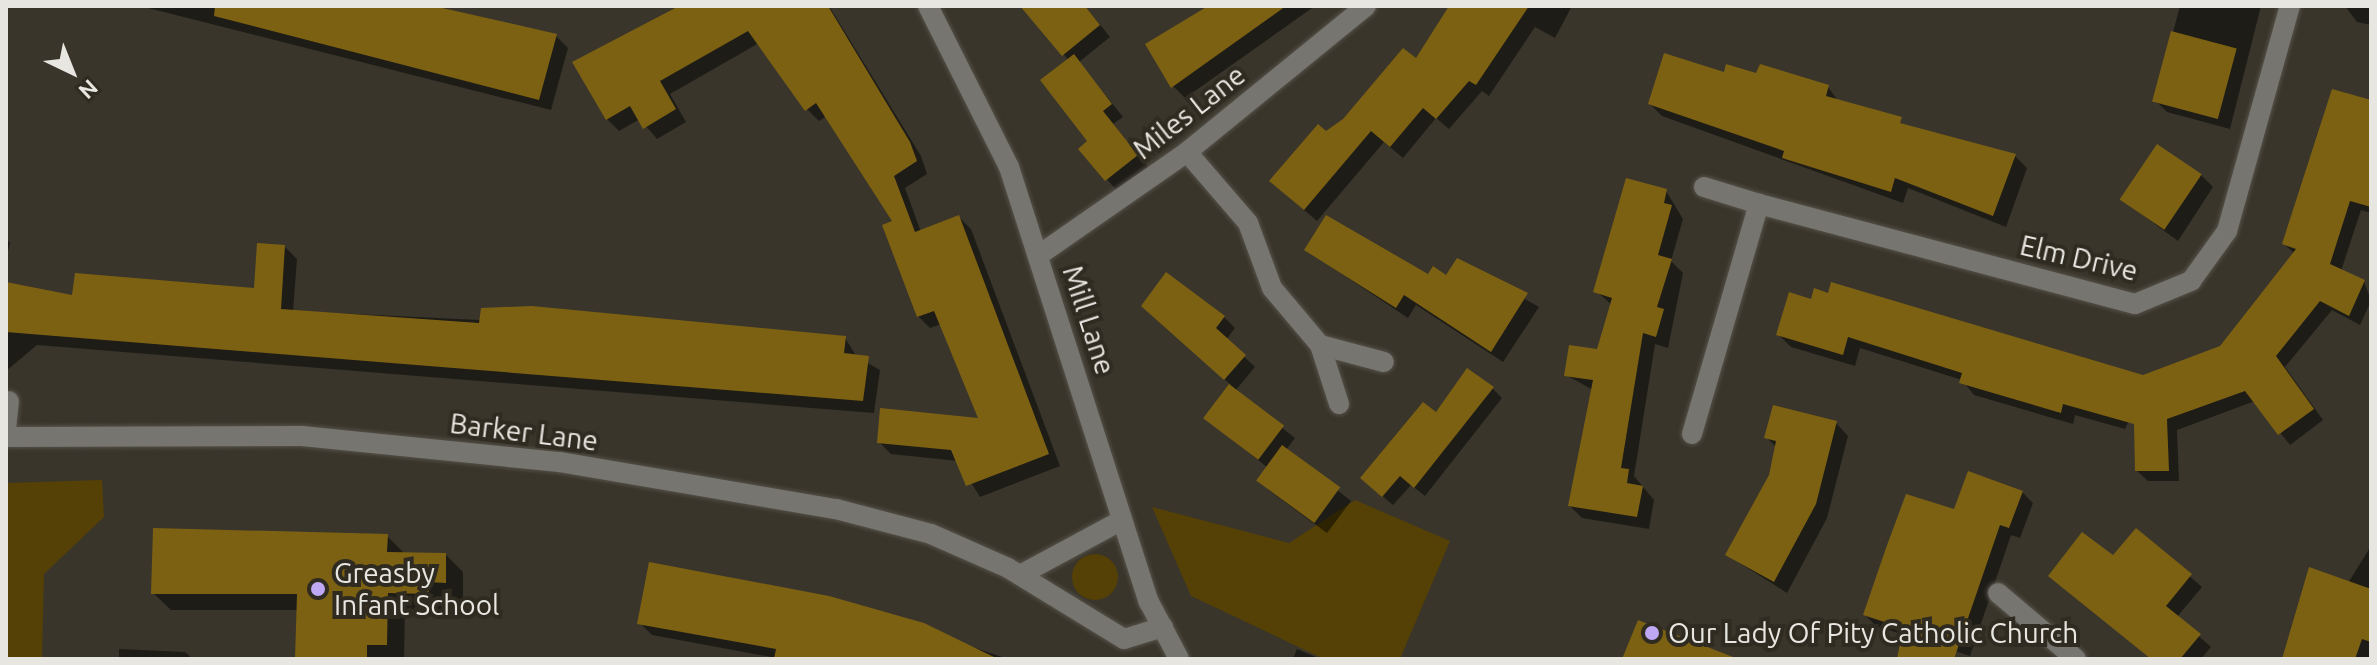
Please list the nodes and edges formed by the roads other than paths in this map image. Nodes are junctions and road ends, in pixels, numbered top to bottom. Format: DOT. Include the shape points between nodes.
graph roads {
  1 [pos="928,6"];
  2 [pos="1366,6"];
  3 [pos="2290,6"];
  4 [pos="1187,152"];
  5 [pos="1704,187"];
  6 [pos="1759,204"];
  7 [pos="1039,255"];
  8 [pos="1320,345"];
  9 [pos="1384,362"];
  10 [pos="9,401"];
  11 [pos="1339,404"];
  12 [pos="6,429"];
  13 [pos="1692,434"];
  14 [pos="6,437"];
  15 [pos="1122,520"];
  16 [pos="1020,575"];
  17 [pos="1998,593"];
  18 [pos="1163,627"];
  19 [pos="1179,659"];
  20 [pos="2076,659"];
  1 -- 7 [label="street, Mill Lane" via="978,98"];
  2 -- 4 [label="street, Miles Lane"];
  3 -- 6 [label="street, Elm Drive" via="2227,231 2191,281 2164,296 2135,304"];
  4 -- 7 [label="street, Miles Lane"];
  4 -- 8 [label="street" via="1248,223 1272,288"];
  5 -- 6 [label="street, Elm Drive"];
  6 -- 13 [label="street"];
  7 -- 15 [label="street, Mill Lane"];
  8 -- 9 [label="street"];
  8 -- 11 [label="street"];
  10 -- 12 [label="street"];
  14 -- 16 [label="street, Barker Lane" via="302,436 560,462 836,509 931,534"];
  15 -- 16 [label="street"];
  15 -- 18 [label="street, Mill Lane"];
  16 -- 18 [label="street, Barker Lane" via="1124,639"];
  17 -- 20 [label="street"];
  18 -- 19 [label="street, Mill Lane"];
}
